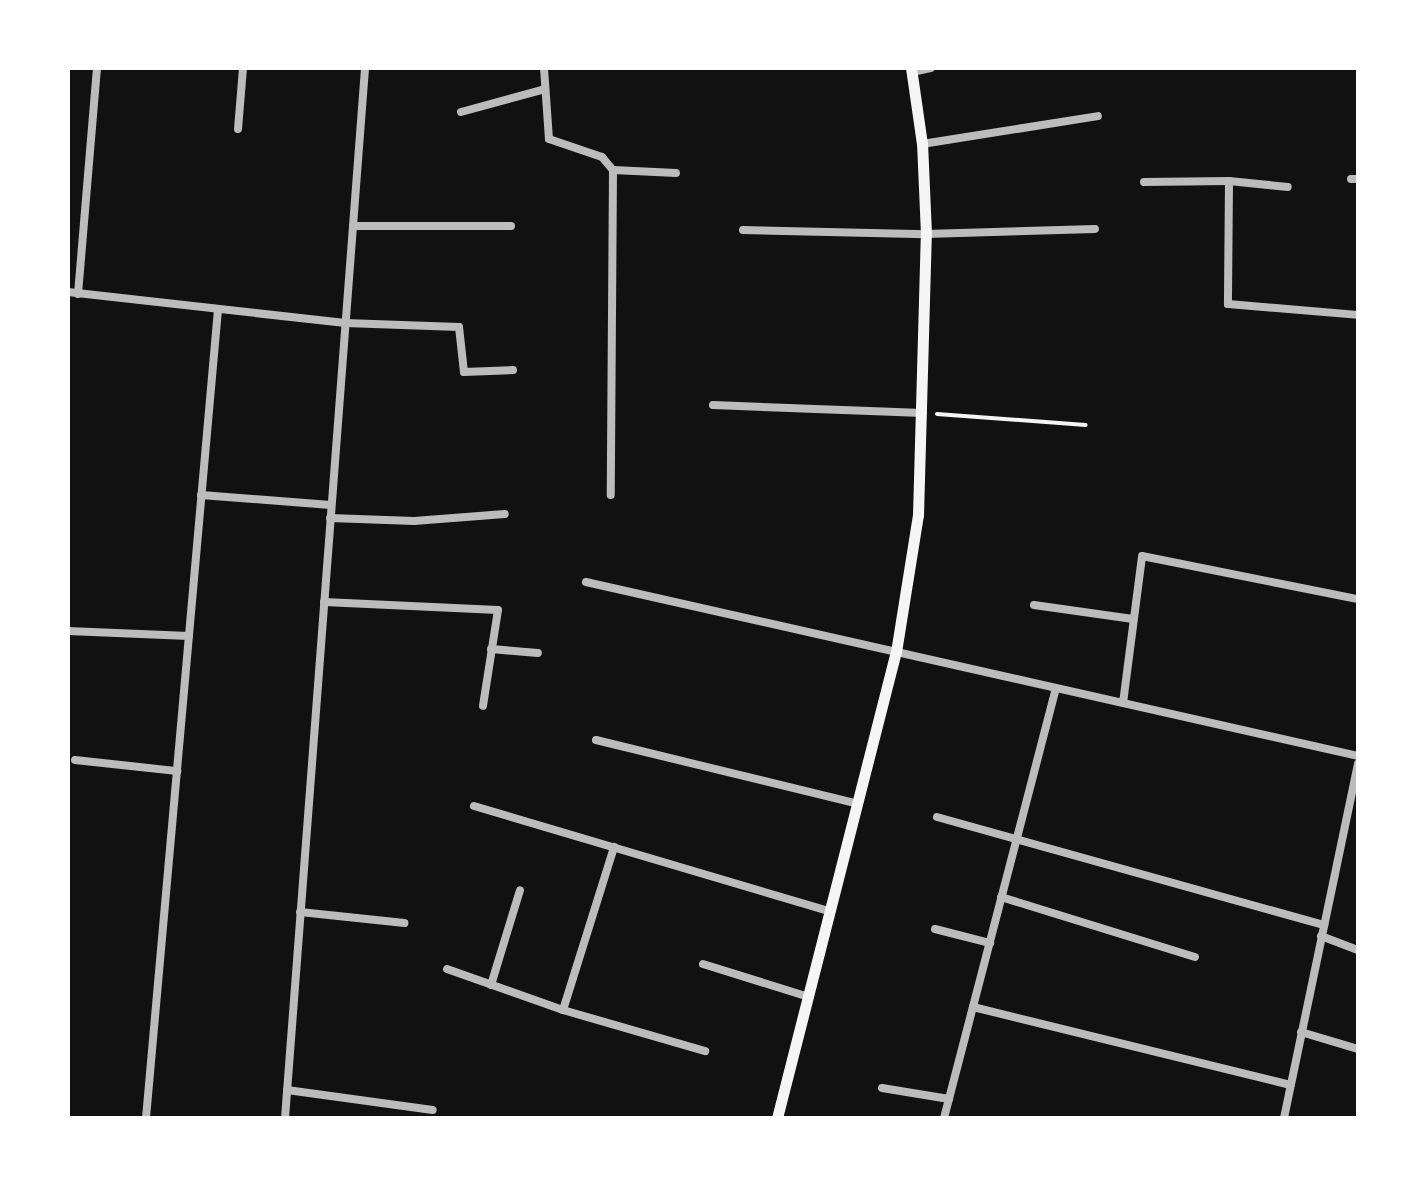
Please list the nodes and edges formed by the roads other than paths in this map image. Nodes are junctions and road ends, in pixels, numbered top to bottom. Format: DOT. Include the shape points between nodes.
graph roads {
  1 [pos="97,68"];
  2 [pos="243,68"];
  3 [pos="364,68"];
  4 [pos="544,68"];
  5 [pos="931,68"];
  6 [pos="911,70"];
  7 [pos="545,90"];
  8 [pos="461,112"];
  9 [pos="1098,116"];
  10 [pos="238,129"];
  11 [pos="922,144"];
  12 [pos="613,170"];
  13 [pos="676,173"];
  14 [pos="1229,180"];
  15 [pos="1144,182"];
  16 [pos="1288,187"];
  17 [pos="352,226"];
  18 [pos="511,226"];
  19 [pos="1095,229"];
  20 [pos="742,230"];
  21 [pos="926,234"];
  22 [pos="73,293"];
  23 [pos="218,309"];
  24 [pos="1358,314"];
  25 [pos="345,324"];
  26 [pos="514,370"];
  27 [pos="713,405"];
  28 [pos="923,413"];
  29 [pos="201,495"];
  30 [pos="611,495"];
  31 [pos="331,504"];
  32 [pos="505,514"];
  33 [pos="330,518"];
  34 [pos="586,582"];
  35 [pos="1358,600"];
  36 [pos="324,602"];
  37 [pos="1034,604"];
  38 [pos="1133,618"];
  39 [pos="68,631"];
  40 [pos="189,636"];
  41 [pos="492,649"];
  42 [pos="896,652"];
  43 [pos="538,654"];
  44 [pos="1056,688"];
  45 [pos="1123,703"];
  46 [pos="483,706"];
  47 [pos="596,740"];
  48 [pos="75,760"];
  49 [pos="1358,760"];
  50 [pos="177,771"];
  51 [pos="858,804"];
  52 [pos="474,806"];
  53 [pos="938,818"];
  54 [pos="1016,839"];
  55 [pos="614,847"];
  56 [pos="520,890"];
  57 [pos="1002,897"];
  58 [pos="300,912"];
  59 [pos="830,912"];
  60 [pos="404,923"];
  61 [pos="1324,925"];
  62 [pos="935,929"];
  63 [pos="1322,936"];
  64 [pos="990,943"];
  65 [pos="1358,950"];
  66 [pos="1195,957"];
  67 [pos="704,964"];
  68 [pos="447,970"];
  69 [pos="491,985"];
  70 [pos="809,997"];
  71 [pos="973,1008"];
  72 [pos="563,1010"];
  73 [pos="1301,1032"];
  74 [pos="1358,1049"];
  75 [pos="705,1052"];
  76 [pos="1291,1085"];
  77 [pos="882,1088"];
  78 [pos="287,1090"];
  79 [pos="949,1098"];
  80 [pos="433,1110"];
  81 [pos="146,1118"];
  82 [pos="285,1118"];
  83 [pos="777,1118"];
  84 [pos="944,1118"];
  85 [pos="1284,1118"];
  1 -- 22 [label="street"];
  2 -- 10 [label="street"];
  3 -- 17 [label="street"];
  4 -- 7 [label="street"];
  5 -- 6 [label="street"];
  6 -- 11 [label="main road"];
  7 -- 8 [label="street"];
  7 -- 12 [label="street" via="549,139 602,158"];
  9 -- 11 [label="street"];
  11 -- 21 [label="main road"];
  12 -- 13 [label="street"];
  12 -- 30 [label="street"];
  14 -- 15 [label="street"];
  14 -- 16 [label="street"];
  14 -- 24 [label="street" via="1228,304"];
  17 -- 18 [label="street"];
  17 -- 25 [label="street"];
  19 -- 21 [label="street"];
  20 -- 21 [label="street"];
  21 -- 28 [label="main road"];
  22 -- 23 [label="street"];
  23 -- 25 [label="street"];
  23 -- 29 [label="street"];
  25 -- 26 [label="street" via="459,326 464,372"];
  25 -- 31 [label="street"];
  27 -- 28 [label="street"];
  28 -- 42 [label="main road" via="918,515"];
  29 -- 31 [label="street"];
  29 -- 40 [label="street"];
  31 -- 33 [label="street"];
  32 -- 33 [label="street"];
  33 -- 36 [label="street"];
  34 -- 42 [label="street"];
  35 -- 38 [label="street" via="1142,556"];
  36 -- 41 [label="street" via="498,610"];
  36 -- 58 [label="street"];
  37 -- 38 [label="street"];
  38 -- 45 [label="street"];
  39 -- 40 [label="street"];
  40 -- 50 [label="street"];
  41 -- 43 [label="street"];
  41 -- 46 [label="street"];
  42 -- 44 [label="street"];
  42 -- 51 [label="main road"];
  44 -- 45 [label="street"];
  44 -- 54 [label="street"];
  45 -- 49 [label="street"];
  47 -- 51 [label="street"];
  48 -- 50 [label="street"];
  49 -- 61 [label="street"];
  50 -- 81 [label="street"];
  51 -- 59 [label="main road"];
  52 -- 55 [label="street"];
  53 -- 54 [label="street"];
  54 -- 57 [label="street"];
  54 -- 61 [label="street"];
  55 -- 59 [label="street"];
  55 -- 72 [label="street"];
  56 -- 69 [label="street"];
  57 -- 64 [label="street"];
  57 -- 66 [label="street"];
  58 -- 60 [label="street"];
  58 -- 78 [label="street"];
  59 -- 70 [label="main road"];
  61 -- 63 [label="street"];
  62 -- 64 [label="street"];
  63 -- 65 [label="street"];
  63 -- 73 [label="street"];
  64 -- 71 [label="street"];
  67 -- 70 [label="street"];
  68 -- 69 [label="street"];
  69 -- 72 [label="street"];
  70 -- 83 [label="main road"];
  71 -- 76 [label="street"];
  71 -- 79 [label="street"];
  72 -- 75 [label="street"];
  73 -- 74 [label="street"];
  73 -- 76 [label="street"];
  76 -- 85 [label="street"];
  77 -- 79 [label="street"];
  78 -- 80 [label="street"];
  78 -- 82 [label="street"];
  79 -- 84 [label="street"];
}
